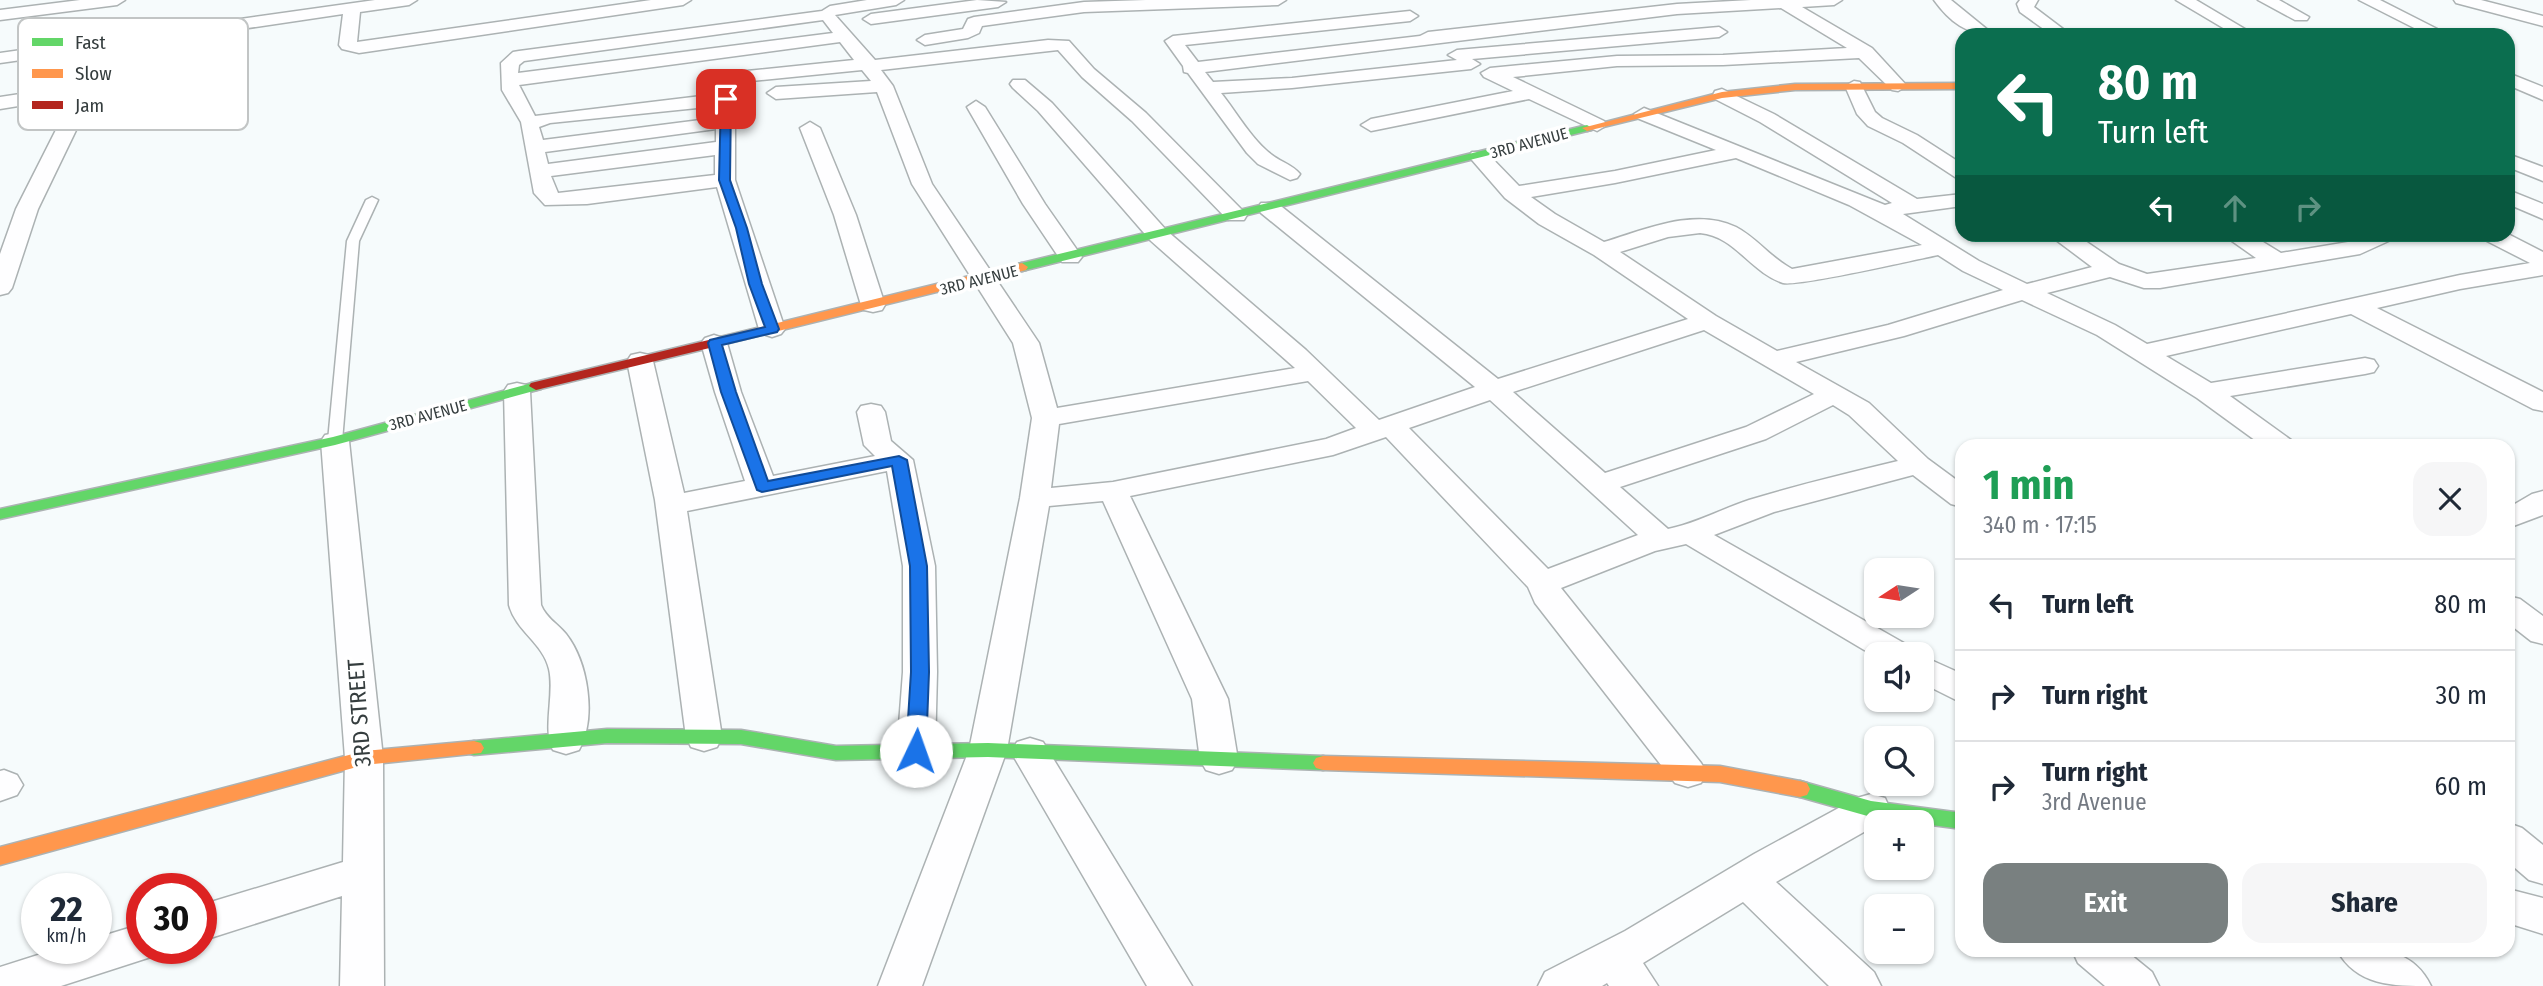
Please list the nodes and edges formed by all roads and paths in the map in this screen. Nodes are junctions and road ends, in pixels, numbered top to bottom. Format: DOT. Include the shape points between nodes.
graph roads {
  1 [pos="115,0"];
  2 [pos="409,0"];
  3 [pos="683,0"];
  4 [pos="896,0"];
  5 [pos="1014,0"];
  6 [pos="1278,0"];
  7 [pos="1399,0"];
  8 [pos="1834,0"];
  9 [pos="1942,0"];
  10 [pos="2030,0"];
  11 [pos="2184,0"];
  12 [pos="2266,0"];
  13 [pos="2367,0"];
  14 [pos="2462,0"];
  15 [pos="1784,3"];
  16 [pos="352,8"];
  17 [pos="0,15"];
  18 [pos="1410,16"];
  19 [pos="2301,17"];
  20 [pos="2543,21"];
  21 [pos="248,23"];
  22 [pos="1976,28"];
  23 [pos="2053,28"];
  24 [pos="2234,28"];
  25 [pos="2426,28"];
  26 [pos="1719,32"];
  27 [pos="1431,38"];
  28 [pos="907,43"];
  29 [pos="856,49"];
  30 [pos="1866,52"];
  31 [pos="18,55"];
  32 [pos="0,58"];
  33 [pos="1464,60"];
  34 [pos="1190,68"];
  35 [pos="1493,74"];
  36 [pos="2515,74"];
  37 [pos="2543,75"];
  38 [pos="2515,76"];
  39 [pos="509,80"];
  40 [pos="1019,84"];
  41 [pos="1854,86"];
  42 [pos="1898,86"];
  43 [pos="1955,86"];
  44 [pos="1206,88"];
  45 [pos="1533,93"];
  46 [pos="2543,93"];
  47 [pos="1722,95"];
  48 [pos="726,98"];
  49 [pos="18,100"];
  50 [pos="0,103"];
  51 [pos="976,107"];
  52 [pos="1644,114"];
  53 [pos="531,122"];
  54 [pos="728,122"];
  55 [pos="1371,125"];
  56 [pos="1597,125"];
  57 [pos="810,128"];
  58 [pos="66,130"];
  59 [pos="536,146"];
  60 [pos="727,147"];
  61 [pos="1736,152"];
  62 [pos="1479,156"];
  63 [pos="2515,163"];
  64 [pos="1955,168"];
  65 [pos="541,171"];
  66 [pos="1290,174"];
  67 [pos="2543,176"];
  68 [pos="725,180"];
  69 [pos="2543,183"];
  70 [pos="1513,193"];
  71 [pos="2515,193"];
  72 [pos="2515,199"];
  73 [pos="372,200"];
  74 [pos="1955,201"];
  75 [pos="1913,206"];
  76 [pos="1269,208"];
  77 [pos="1879,211"];
  78 [pos="2543,212"];
  79 [pos="1236,215"];
  80 [pos="1159,236"];
  81 [pos="2072,242"];
  82 [pos="2246,242"];
  83 [pos="2370,242"];
  84 [pos="2506,242"];
  85 [pos="1941,248"];
  86 [pos="1602,250"];
  87 [pos="1070,257"];
  88 [pos="2543,261"];
  89 [pos="2278,262"];
  90 [pos="2543,268"];
  91 [pos="2111,269"];
  92 [pos="983,279"];
  93 [pos="0,288"];
  94 [pos="2027,292"];
  95 [pos="873,305"];
  96 [pos="2355,306"];
  97 [pos="1707,321"];
  98 [pos="772,329"];
  99 [pos="715,343"];
  100 [pos="2143,353"];
  101 [pos="1775,359"];
  102 [pos="640,361"];
  103 [pos="2365,366"];
  104 [pos="1315,372"];
  105 [pos="1494,389"];
  106 [pos="517,391"];
  107 [pos="2207,391"];
  108 [pos="1835,394"];
  109 [pos="2543,403"];
  110 [pos="872,412"];
  111 [pos="1046,418"];
  112 [pos="1382,428"];
  113 [pos="2272,439"];
  114 [pos="335,441"];
  115 [pos="899,460"];
  116 [pos="1918,465"];
  117 [pos="1599,484"];
  118 [pos="762,487"];
  119 [pos="1955,489"];
  120 [pos="1113,491"];
  121 [pos="1035,498"];
  122 [pos="2543,500"];
  123 [pos="670,505"];
  124 [pos="0,514"];
  125 [pos="2515,516"];
  126 [pos="1694,534"];
  127 [pos="1661,539"];
  128 [pos="1543,583"];
  129 [pos="2515,612"];
  130 [pos="2543,633"];
  131 [pos="1875,642"];
  132 [pos="1934,675"];
  133 [pos="1955,686"];
  134 [pos="704,737"];
  135 [pos="566,740"];
  136 [pos="988,750"];
  137 [pos="916,751"];
  138 [pos="1030,752"];
  139 [pos="364,758"];
  140 [pos="1219,760"];
  141 [pos="1688,773"];
  142 [pos="1871,809"];
  143 [pos="1955,820"];
  144 [pos="2515,845"];
  145 [pos="0,856"];
  146 [pos="2543,868"];
  147 [pos="363,873"];
  148 [pos="1747,880"];
  149 [pos="2515,908"];
  150 [pos="2543,916"];
  151 [pos="217,918"];
  152 [pos="126,947"];
  153 [pos="2102,957"];
  154 [pos="2368,957"];
  155 [pos="1625,973"];
  156 [pos="0,986"];
  157 [pos="362,986"];
  158 [pos="900,986"];
  159 [pos="1170,986"];
  160 [pos="1560,986"];
  161 [pos="1859,986"];
  162 [pos="2137,986"];
  163 [pos="2409,986"];
  1 -- 17 [label="street"];
  2 -- 16 [label="street"];
  3 -- 16 [label="street" via="369,48 348,45"];
  4 -- 29 [label="street" via="831,11"];
  5 -- 29 [label="street"];
  6 -- 28 [label="street" via="1084,7 974,22 968,33"];
  7 -- 18 [label="street"];
  8 -- 15 [label="street"];
  9 -- 22 [label="street"];
  10 -- 23 [label="street" via="2026,9"];
  11 -- 24 [label="street"];
  12 -- 19 [label="street"];
  13 -- 25 [label="street"];
  14 -- 20 [label="street"];
  15 -- 27 [label="street" via="1677,9"];
  15 -- 30 [label="street"];
  16 -- 21 [label="street"];
  18 -- 27 [label="street"];
  18 -- 34 [label="street" via="1175,40"];
  26 -- 33 [label="street"];
  27 -- 33 [label="street"];
  27 -- 34 [label="street"];
  29 -- 39 [label="street"];
  29 -- 39 [label="street" via="526,55 512,60"];
  29 -- 48 [label="street" via="736,78 729,84"];
  29 -- 79 [label="street" via="1063,46"];
  29 -- 92 [label="street" via="922,184"];
  30 -- 35 [label="street" via="1616,61"];
  30 -- 42 [label="street"];
  31 -- 32 [label="street"];
  33 -- 35 [label="street"];
  33 -- 44 [label="street" via="1292,83"];
  34 -- 44 [label="street"];
  35 -- 45 [label="street"];
  36 -- 37 [label="street"];
  38 -- 46 [label="street"];
  39 -- 53 [label="street" via="522,114"];
  40 -- 80 [label="street" via="1045,107"];
  41 -- 42 [label="street, 3RD AVENUE"];
  41 -- 47 [label="street, 3RD AVENUE"];
  41 -- 64 [label="street" via="1875,122"];
  42 -- 43 [label="street, 3RD AVENUE"];
  44 -- 66 [label="street" via="1254,149"];
  45 -- 55 [label="street"];
  45 -- 56 [label="street"];
  47 -- 52 [label="street, 3RD AVENUE"];
  47 -- 75 [label="street"];
  48 -- 53 [label="street"];
  48 -- 54 [label="street"];
  49 -- 50 [label="street"];
  51 -- 87 [label="street"];
  52 -- 56 [label="street, 3RD AVENUE"];
  52 -- 61 [label="street"];
  53 -- 59 [label="street"];
  54 -- 59 [label="street"];
  54 -- 60 [label="street"];
  56 -- 62 [label="street, 3RD AVENUE"];
  57 -- 95 [label="street" via="845,215"];
  58 -- 93 [label="street" via="27,209"];
  59 -- 65 [label="street"];
  60 -- 65 [label="street"];
  60 -- 68 [label="street"];
  61 -- 70 [label="street"];
  61 -- 77 [label="street"];
  62 -- 70 [label="street"];
  62 -- 76 [label="street, 3RD AVENUE"];
  63 -- 67 [label="street"];
  65 -- 68 [label="street" via="545,193 560,201"];
  68 -- 98 [label="street"];
  69 -- 71 [label="street"];
  70 -- 86 [label="street" via="1547,219"];
  72 -- 78 [label="street"];
  73 -- 114 [label="lane" via="353,241"];
  74 -- 75 [label="street"];
  75 -- 77 [label="street"];
  76 -- 79 [label="street, 3RD AVENUE"];
  76 -- 105 [label="street"];
  77 -- 85 [label="street"];
  79 -- 80 [label="street, 3RD AVENUE"];
  80 -- 87 [label="street, 3RD AVENUE"];
  80 -- 104 [label="street"];
  81 -- 91 [label="street"];
  82 -- 89 [label="street"];
  83 -- 89 [label="street"];
  84 -- 88 [label="street"];
  85 -- 86 [label="street" via="1789,277 1726,231 1710,225"];
  85 -- 94 [label="street"];
  86 -- 97 [label="street"];
  87 -- 92 [label="street, 3RD AVENUE"];
  89 -- 91 [label="street" via="2160,281 2144,281"];
  90 -- 96 [label="street"];
  91 -- 94 [label="street"];
  92 -- 95 [label="street, 3RD AVENUE"];
  92 -- 111 [label="street" via="1026,342"];
  94 -- 100 [label="street"];
  94 -- 101 [label="street" via="1895,331"];
  95 -- 98 [label="street, 3RD AVENUE"];
  96 -- 100 [label="street"];
  96 -- 109 [label="street"];
  97 -- 101 [label="street"];
  97 -- 105 [label="street"];
  98 -- 99 [label="street, 3RD AVENUE"];
  99 -- 102 [label="street, 3RD AVENUE"];
  99 -- 118 [label="street"];
  100 -- 107 [label="street"];
  101 -- 108 [label="street"];
  102 -- 106 [label="street, 3RD AVENUE"];
  102 -- 123 [label="street"];
  103 -- 107 [label="street"];
  104 -- 111 [label="street"];
  104 -- 112 [label="street"];
  105 -- 112 [label="street"];
  105 -- 117 [label="street"];
  106 -- 114 [label="street, 3RD AVENUE"];
  106 -- 135 [label="street" via="525,605 527,615 565,659 571,688"];
  107 -- 113 [label="street"];
  108 -- 116 [label="street" via="1869,418"];
  108 -- 117 [label="street" via="1756,433"];
  110 -- 115 [label="street" via="878,444"];
  111 -- 121 [label="street"];
  112 -- 120 [label="street" via="1333,446"];
  112 -- 128 [label="street"];
  114 -- 124 [label="street, 3RD AVENUE"];
  114 -- 139 [label="street, 3RD STREET"];
  115 -- 118 [label="street"];
  115 -- 137 [label="street" via="919,566"];
  116 -- 119 [label="street"];
  116 -- 126 [label="street" via="1719,521"];
  117 -- 127 [label="street"];
  118 -- 123 [label="street"];
  120 -- 121 [label="street"];
  120 -- 140 [label="street" via="1210,699"];
  121 -- 136 [label="street"];
  122 -- 125 [label="street"];
  123 -- 134 [label="street"];
  126 -- 127 [label="street"];
  126 -- 131 [label="street"];
  127 -- 128 [label="street"];
  128 -- 141 [label="street" via="1547,595"];
  129 -- 130 [label="street"];
  132 -- 133 [label="street"];
  134 -- 135 [label="street"];
  134 -- 137 [label="street" via="741,737 836,753"];
  135 -- 139 [label="street"];
  136 -- 137 [label="street"];
  136 -- 138 [label="street"];
  136 -- 158 [label="street"];
  138 -- 140 [label="street"];
  138 -- 159 [label="street"];
  139 -- 145 [label="street"];
  139 -- 147 [label="street, 3RD STREET"];
  140 -- 141 [label="street"];
  141 -- 142 [label="street" via="1783,784"];
  142 -- 143 [label="street"];
  142 -- 148 [label="street"];
  144 -- 146 [label="street"];
  147 -- 151 [label="street"];
  147 -- 157 [label="street, 3RD STREET"];
  148 -- 155 [label="street"];
  148 -- 161 [label="street"];
  149 -- 150 [label="street"];
  152 -- 156 [label="street"];
  153 -- 162 [label="street"];
  154 -- 163 [label="street"];
  155 -- 160 [label="street"];
}
